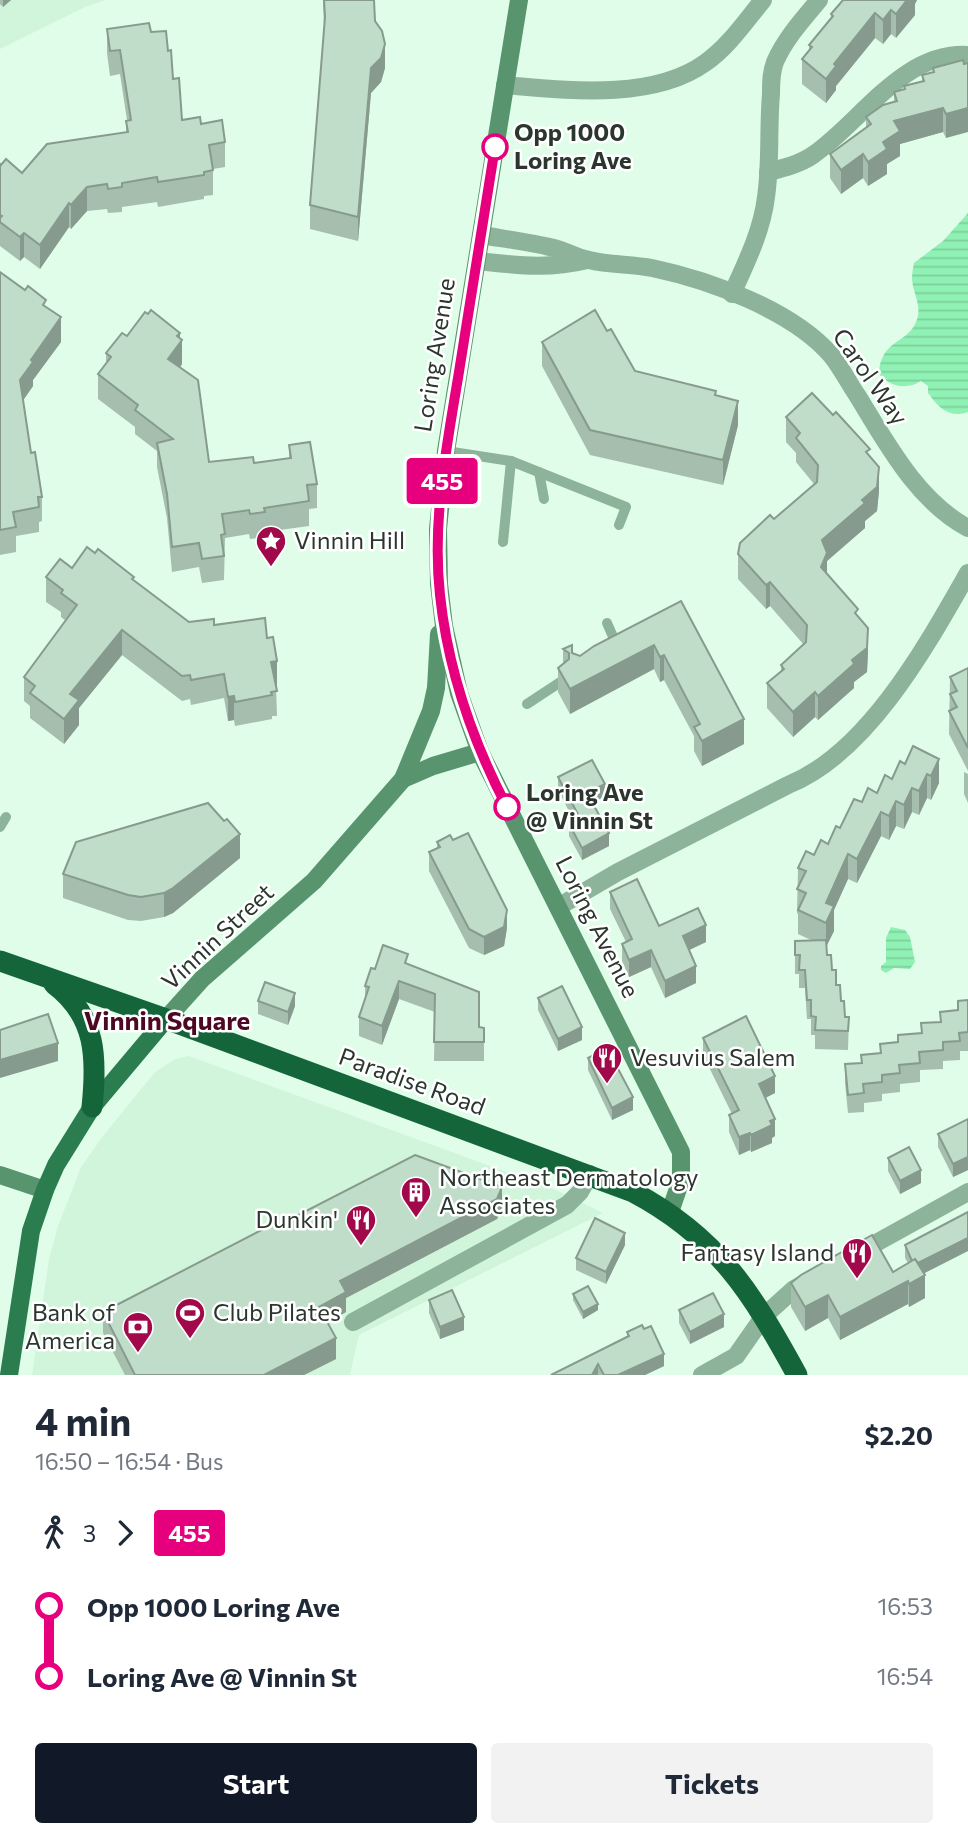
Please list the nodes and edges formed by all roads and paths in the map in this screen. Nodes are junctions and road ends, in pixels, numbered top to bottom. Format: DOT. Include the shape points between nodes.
graph roads {
  1 [pos="519,0"];
  2 [pos="763,0"];
  3 [pos="819,0"];
  4 [pos="968,55"];
  5 [pos="505,86"];
  6 [pos="768,172"];
  7 [pos="481,235"];
  8 [pos="587,260"];
  9 [pos="477,261"];
  10 [pos="732,293"];
  11 [pos="446,451"];
  12 [pos="511,461"];
  13 [pos="539,472"];
  14 [pos="544,499"];
  15 [pos="619,525"];
  16 [pos="968,528"];
  17 [pos="503,542"];
  18 [pos="968,573"];
  19 [pos="440,596"];
  20 [pos="607,623"];
  21 [pos="599,657"];
  22 [pos="562,681"];
  23 [pos="527,704"];
  24 [pos="480,752"];
  25 [pos="403,779"];
  26 [pos="6,817"];
  27 [pos="0,827"];
  28 [pos="558,907"];
  29 [pos="0,961"];
  30 [pos="37,974"];
  31 [pos="166,1019"];
  32 [pos="92,1107"];
  33 [pos="590,1174"];
  34 [pos="0,1175"];
  35 [pos="45,1190"];
  36 [pos="968,1192"];
  37 [pos="670,1212"];
  38 [pos="764,1316"];
  39 [pos="353,1322"];
  40 [pos="9,1375"];
  41 [pos="702,1375"];
  42 [pos="797,1375"];
  1 -- 5 [label="main road, Loring Avenue"];
  2 -- 5 [label="street" via="716,55 669,80 591,90"];
  3 -- 6 [label="street" via="772,71"];
  4 -- 6 [label="street" via="928,62 867,106 812,156"];
  5 -- 7 [label="main road, Loring Avenue"];
  6 -- 10 [label="street" via="762,219"];
  7 -- 8 [label="street, Carol Way" via="544,246"];
  7 -- 9 [label="main road, Loring Avenue"];
  8 -- 9 [label="street, Carol Way" via="537,267"];
  8 -- 10 [label="street, Carol Way" via="653,268"];
  9 -- 11 [label="main road, Loring Avenue"];
  10 -- 16 [label="street, Carol Way" via="801,327 831,355 904,467 942,511"];
  11 -- 12 [label="lane"];
  11 -- 19 [label="main road, Loring Avenue" via="438,529"];
  12 -- 13 [label="lane"];
  12 -- 17 [label="lane"];
  13 -- 14 [label="lane"];
  13 -- 15 [label="lane" via="626,507"];
  18 -- 28 [label="street" via="882,707 835,758 809,777"];
  19 -- 24 [label="main road, Loring Avenue" via="459,693"];
  19 -- 25 [label="main road" via="436,688"];
  20 -- 21 [label="lane" via="614,639"];
  22 -- 23 [label="lane"];
  24 -- 25 [label="main road, Vinnin Street"];
  24 -- 28 [label="main road, Loring Avenue"];
  25 -- 31 [label="main road, Vinnin Street" via="314,881 202,979"];
  26 -- 27 [label="lane"];
  28 -- 37 [label="main road, Loring Avenue" via="681,1152 681,1180"];
  29 -- 30 [label="highway, Paradise Road"];
  30 -- 31 [label="highway, Paradise Road"];
  30 -- 32 [label="highway" via="71,998 82,1013 95,1057"];
  31 -- 32 [label="main road, Vinnin Street"];
  31 -- 33 [label="highway, Paradise Road"];
  32 -- 35 [label="main road, Vinnin Street"];
  33 -- 37 [label="highway, Paradise Road"];
  33 -- 39 [label="street" via="567,1205"];
  34 -- 35 [label="main road"];
  35 -- 40 [label="main road, Vinnin Street" via="31,1231"];
  36 -- 38 [label="street" via="794,1289"];
  37 -- 38 [label="highway, Paradise Road" via="725,1261"];
  38 -- 41 [label="street" via="736,1356"];
  38 -- 42 [label="highway"];
}
